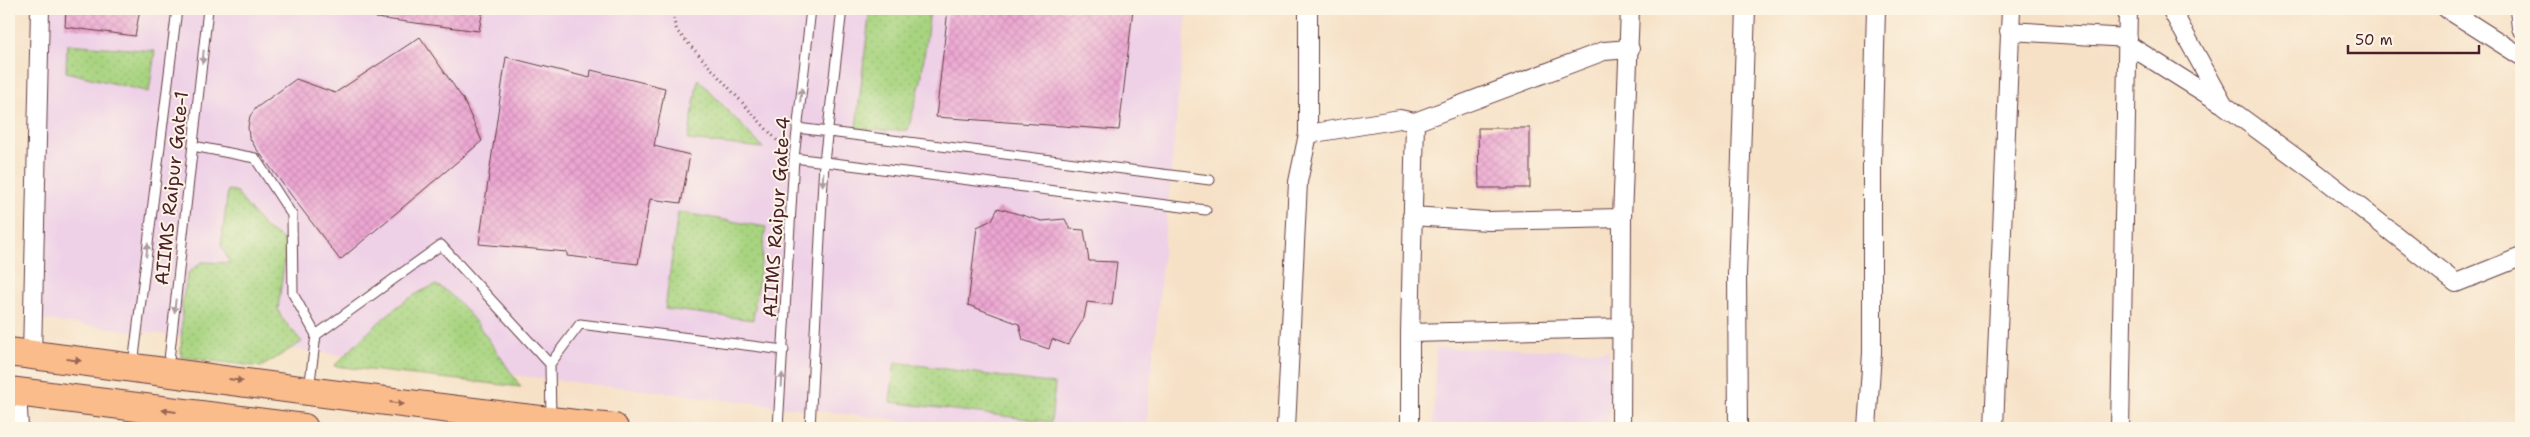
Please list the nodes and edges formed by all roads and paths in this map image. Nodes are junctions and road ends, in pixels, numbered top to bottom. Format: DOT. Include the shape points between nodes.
graph roads {
  1 [pos="40,9"];
  2 [pos="177,9"];
  3 [pos="208,9"];
  4 [pos="670,9"];
  5 [pos="811,9"];
  6 [pos="842,9"];
  7 [pos="1308,9"];
  8 [pos="1630,9"];
  9 [pos="1746,9"];
  10 [pos="1876,9"];
  11 [pos="2010,9"];
  12 [pos="2128,9"];
  13 [pos="2171,9"];
  14 [pos="2447,9"];
  15 [pos="2519,9"];
  16 [pos="2521,28"];
  17 [pos="2009,31"];
  18 [pos="2128,41"];
  19 [pos="1630,49"];
  20 [pos="2521,56"];
  21 [pos="2224,105"];
  22 [pos="1415,122"];
  23 [pos="797,128"];
  24 [pos="826,132"];
  25 [pos="1308,134"];
  26 [pos="193,146"];
  27 [pos="794,158"];
  28 [pos="824,162"];
  29 [pos="1210,180"];
  30 [pos="1206,210"];
  31 [pos="1412,216"];
  32 [pos="1622,218"];
  33 [pos="2521,257"];
  34 [pos="1622,328"];
  35 [pos="1410,333"];
  36 [pos="316,335"];
  37 [pos="784,350"];
  38 [pos="20,354"];
  39 [pos="550,364"];
  40 [pos="133,368"];
  41 [pos="167,371"];
  42 [pos="309,390"];
  43 [pos="13,392"];
  44 [pos="491,421"];
  45 [pos="551,422"];
  46 [pos="19,428"];
  47 [pos="304,428"];
  48 [pos="614,428"];
  49 [pos="778,428"];
  50 [pos="810,428"];
  51 [pos="1286,428"];
  52 [pos="1410,428"];
  53 [pos="1621,428"];
  54 [pos="1738,428"];
  55 [pos="1867,428"];
  56 [pos="1994,428"];
  57 [pos="2120,428"];
  1 -- 38 [label="street"];
  40 -- 2 [label="lane, AIIMS Raipur Gate-1, one-way"];
  3 -- 26 [label="lane, AIIMS Raipur Gate-1, one-way"];
  4 -- 27 [label="path" via="677,31"];
  23 -- 5 [label="lane, AIIMS Raipur Gate-4, one-way"];
  6 -- 24 [label="lane"];
  7 -- 25 [label="street"];
  8 -- 19 [label="street"];
  9 -- 54 [label="street" via="1737,276"];
  10 -- 55 [label="street" via="1872,353"];
  11 -- 17 [label="street"];
  12 -- 18 [label="street"];
  13 -- 21 [label="street"];
  14 -- 20 [label="street"];
  15 -- 16 [label="street"];
  17 -- 18 [label="street"];
  17 -- 56 [label="street"];
  18 -- 21 [label="street"];
  18 -- 57 [label="street"];
  19 -- 22 [label="street" via="1604,51"];
  19 -- 32 [label="street"];
  21 -- 33 [label="street" via="2456,283"];
  22 -- 25 [label="street" via="1400,119"];
  22 -- 31 [label="street"];
  23 -- 24 [label="lane"];
  23 -- 27 [label="lane, AIIMS Raipur Gate-4"];
  24 -- 28 [label="lane"];
  24 -- 29 [label="lane"];
  25 -- 51 [label="street" via="1298,182"];
  26 -- 36 [label="lane" via="255,158 292,215 293,294"];
  26 -- 41 [label="lane, AIIMS Raipur Gate-1, one-way"];
  27 -- 28 [label="lane"];
  27 -- 37 [label="lane, AIIMS Raipur Gate-4"];
  28 -- 30 [label="lane"];
  28 -- 50 [label="lane, one-way"];
  31 -- 32 [label="street" via="1488,221"];
  31 -- 35 [label="street"];
  32 -- 34 [label="street"];
  34 -- 35 [label="street"];
  34 -- 53 [label="street"];
  35 -- 52 [label="street"];
  36 -- 39 [label="lane" via="441,245"];
  36 -- 42 [label="lane"];
  37 -- 39 [label="lane" via="580,324"];
  49 -- 37 [label="lane, AIIMS Raipur Gate-4, one-way"];
  38 -- 40 [label="main road, one-way"];
  39 -- 45 [label="lane"];
  40 -- 41 [label="main road"];
  41 -- 42 [label="main road, one-way"];
  42 -- 44 [label="main road, one-way"];
  43 -- 46 [label="street"];
  47 -- 43 [label="main road, one-way"];
  44 -- 45 [label="main road"];
  45 -- 48 [label="main road"];
}
